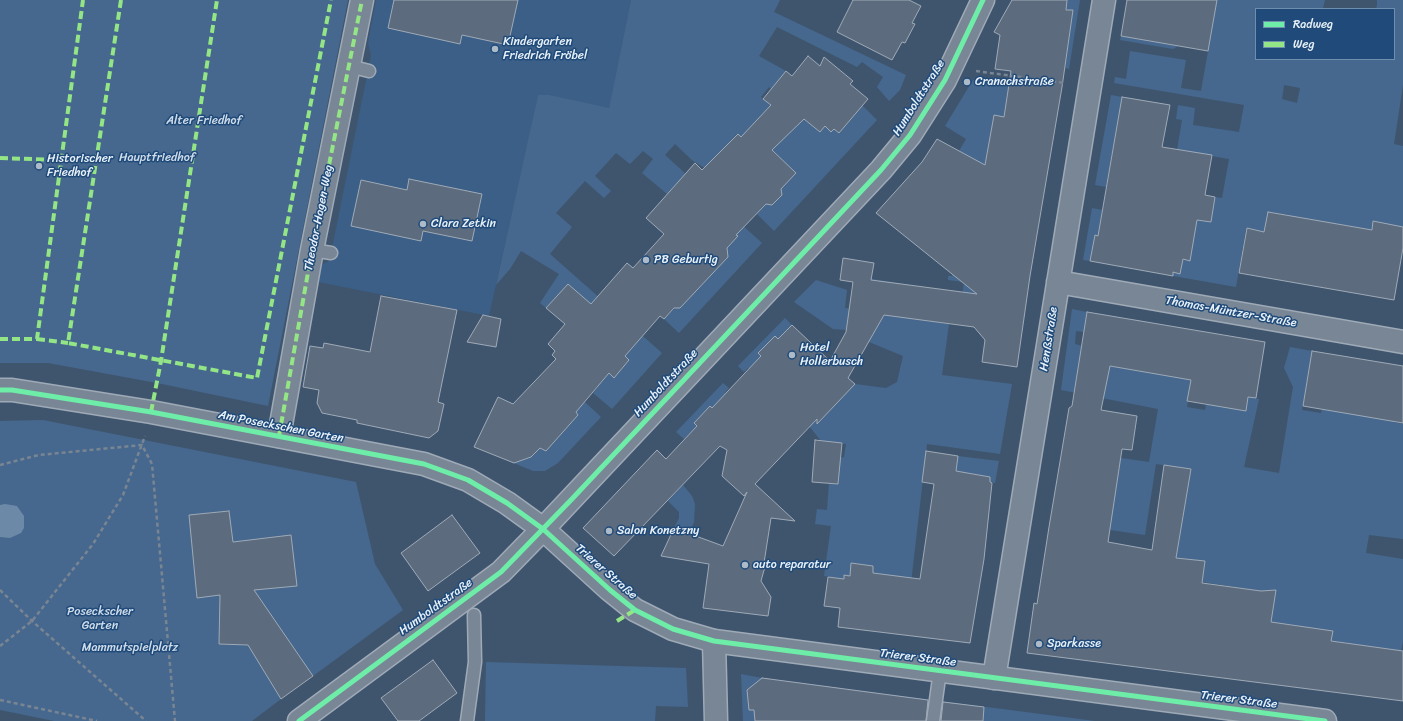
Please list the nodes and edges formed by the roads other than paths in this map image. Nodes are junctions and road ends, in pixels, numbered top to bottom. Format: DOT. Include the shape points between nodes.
graph roads {
  1 [pos="362,0"];
  2 [pos="983,0"];
  3 [pos="1104,0"];
  4 [pos="1058,282"];
  5 [pos="1403,342"];
  6 [pos="0,390"];
  7 [pos="279,436"];
  8 [pos="543,529"];
  9 [pos="474,615"];
  10 [pos="714,641"];
  11 [pos="940,671"];
  12 [pos="994,678"];
  13 [pos="1247,716"];
  14 [pos="468,717"];
  15 [pos="299,721"];
  16 [pos="457,721"];
  17 [pos="716,721"];
  18 [pos="933,721"];
  19 [pos="1325,721"];
  1 -- 7 [label="street, Theodor-Hagen-Weg" via="359,68"];
  2 -- 8 [label="street, Humboldtstraße" via="937,93 910,135 881,170"];
  3 -- 4 [label="street, Henßstraße"];
  4 -- 5 [label="street, Thomas-Müntzer-Straße"];
  4 -- 12 [label="street, Henßstraße"];
  6 -- 7 [label="street, Am Poseckschen Garten" via="151,412"];
  7 -- 8 [label="street, Am Poseckschen Garten" via="424,464 468,480 507,503"];
  8 -- 10 [label="street, Trierer Straße" via="635,610 673,629"];
  8 -- 15 [label="street, Humboldtstraße" via="501,572"];
  9 -- 14 [label="lane" via="475,662"];
  10 -- 11 [label="street, Trierer Straße"];
  10 -- 17 [label="street"];
  11 -- 12 [label="street, Trierer Straße"];
  11 -- 18 [label="lane"];
  12 -- 13 [label="street, Trierer Straße"];
  13 -- 19 [label="street, Trierer Straße"];
  14 -- 16 [label="lane"];
}
